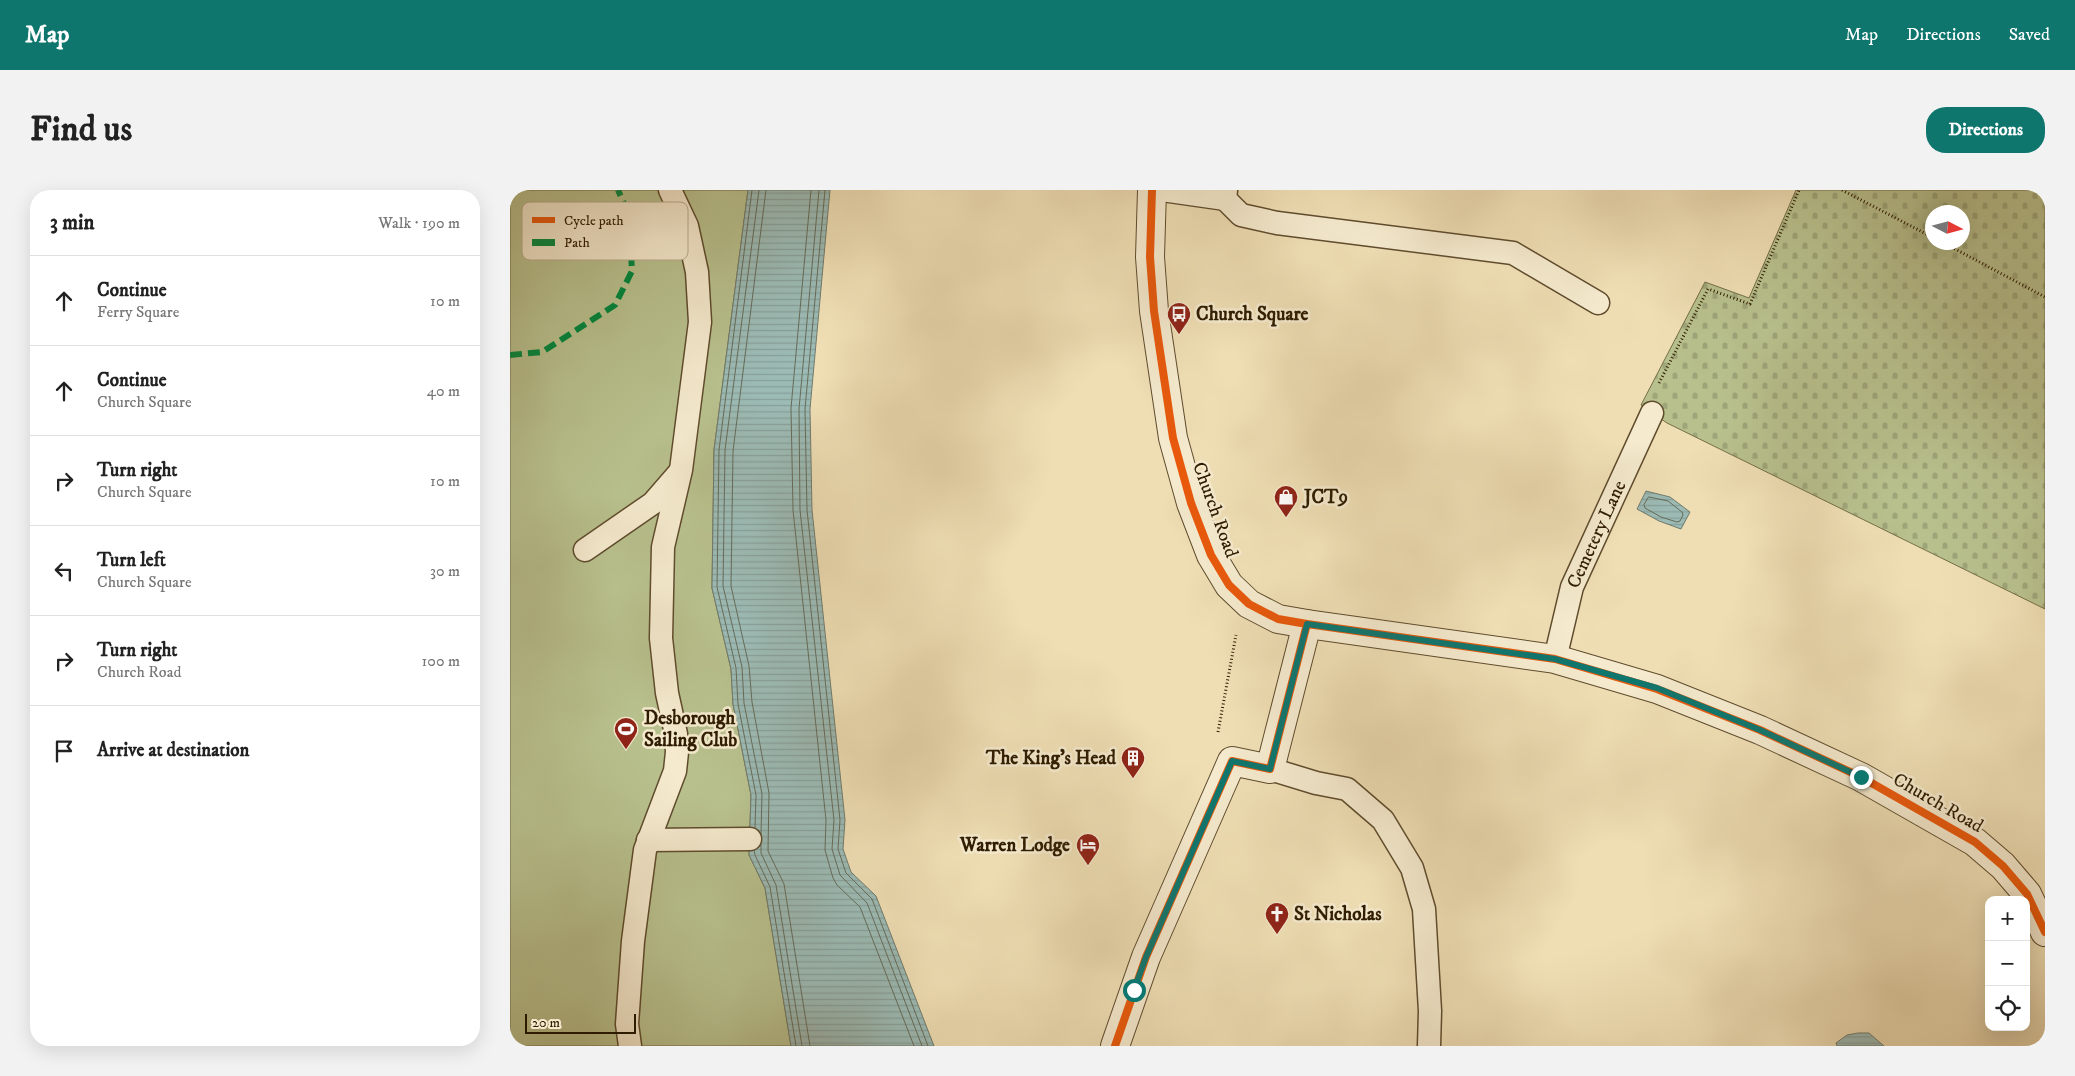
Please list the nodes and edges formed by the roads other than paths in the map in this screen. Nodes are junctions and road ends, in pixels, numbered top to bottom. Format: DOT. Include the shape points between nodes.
graph roads {
  1 [pos="670,190"];
  2 [pos="1152,190"];
  3 [pos="1162,190"];
  4 [pos="1225,194"];
  5 [pos="676,202"];
  6 [pos="688,231"];
  7 [pos="1598,303"];
  8 [pos="1652,413"];
  9 [pos="681,470"];
  10 [pos="586,550"];
  11 [pos="1307,624"];
  12 [pos="1555,659"];
  13 [pos="1270,769"];
  14 [pos="750,839"];
  15 [pos="648,840"];
  16 [pos="2045,932"];
  17 [pos="630,1046"];
  18 [pos="1115,1046"];
  19 [pos="1429,1046"];
  1 -- 5 [label="lane"];
  2 -- 11 [label="street, Church Road" via="1150,256 1154,311 1173,438 1191,502 1211,555 1229,585 1249,604 1278,619"];
  3 -- 4 [label="lane"];
  4 -- 7 [label="lane" via="1241,215 1277,223 1513,253"];
  6 -- 9 [label="lane" via="697,272 700,322"];
  8 -- 12 [label="lane, Cemetery Lane" via="1572,587"];
  9 -- 10 [label="lane" via="653,503"];
  9 -- 15 [label="lane" via="663,547 661,638 677,752 675,771"];
  11 -- 12 [label="street, Church Road"];
  11 -- 13 [label="street"];
  12 -- 16 [label="street, Church Road" via="1657,688 1760,730 1861,777 1975,842 2027,894"];
  13 -- 18 [label="street" via="1232,761 1146,957"];
  13 -- 19 [label="lane" via="1347,789 1383,820 1412,868 1424,909"];
  14 -- 15 [label="lane"];
  15 -- 17 [label="lane" via="633,941 627,1024"];
}
